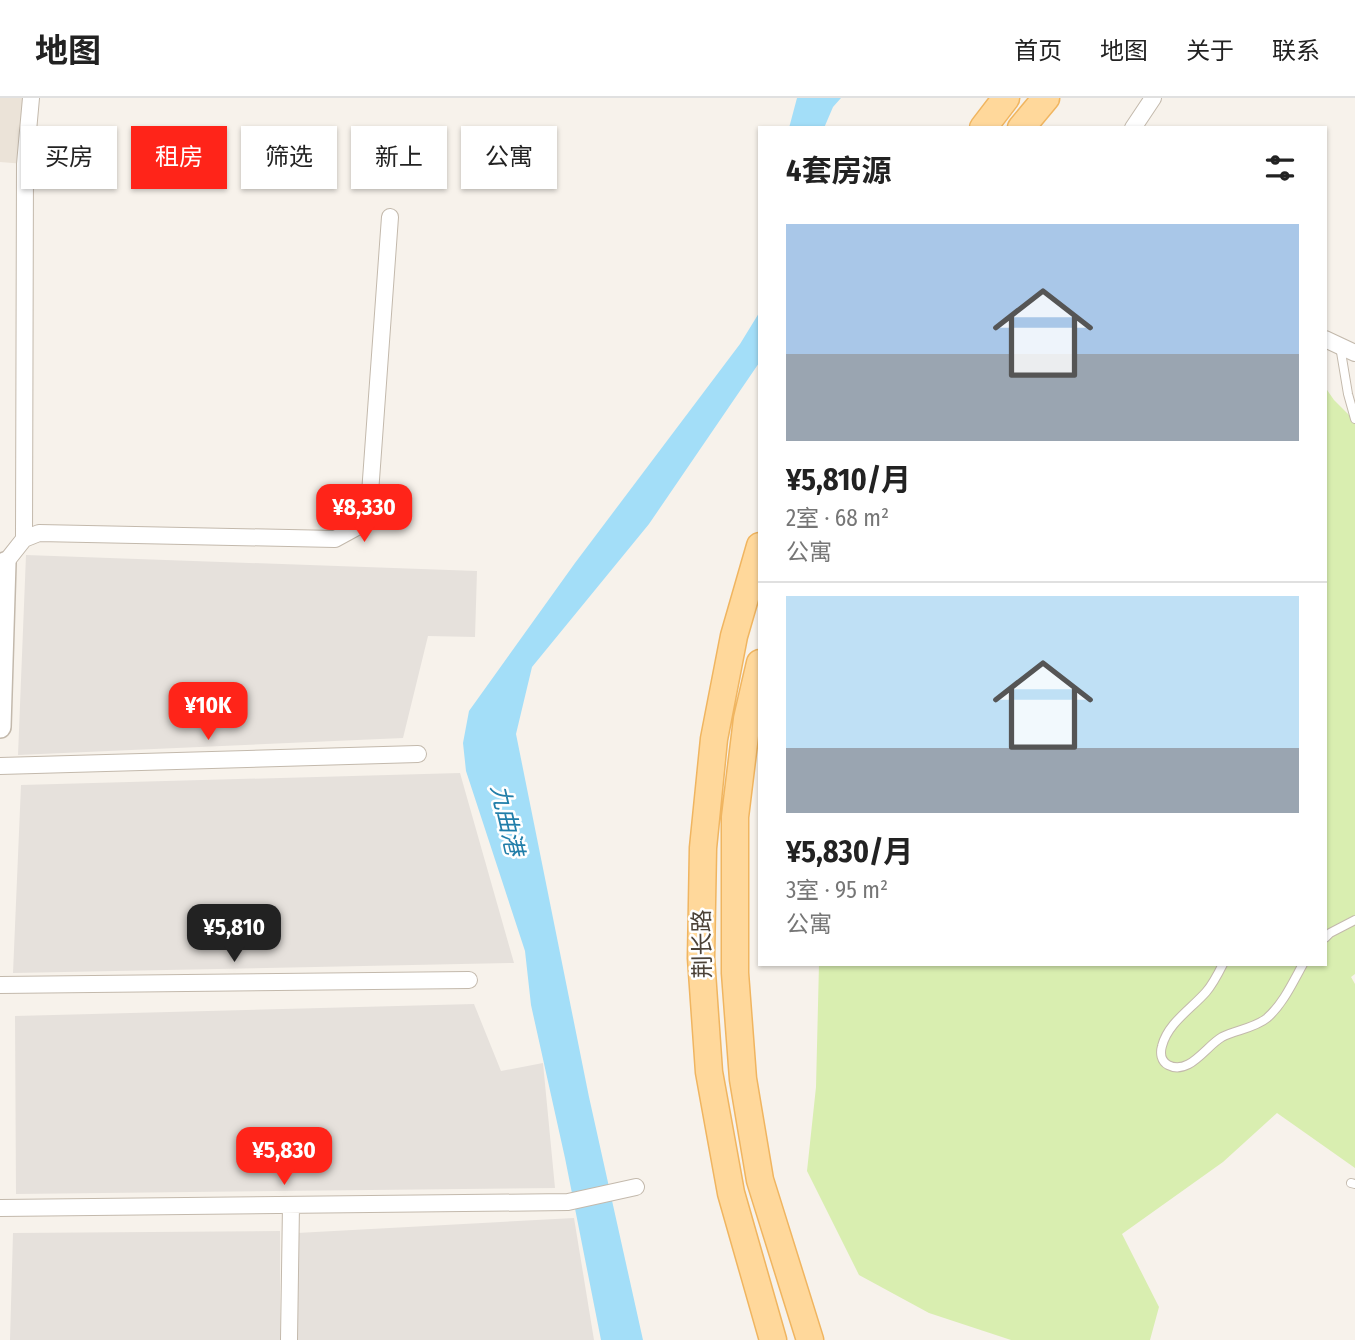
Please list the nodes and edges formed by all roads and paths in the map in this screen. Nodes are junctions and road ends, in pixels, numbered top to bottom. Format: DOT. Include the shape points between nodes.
graph roads {
  1 [pos="31,98"];
  2 [pos="1006,98"];
  3 [pos="1046,98"];
  4 [pos="1153,98"];
  5 [pos="985,126"];
  6 [pos="1023,126"];
  7 [pos="1134,126"];
  8 [pos="390,217"];
  9 [pos="1327,340"];
  10 [pos="1348,350"];
  11 [pos="1355,419"];
  12 [pos="23,539"];
  13 [pos="758,553"];
  14 [pos="5,564"];
  15 [pos="758,672"];
  16 [pos="0,727"];
  17 [pos="418,754"];
  18 [pos="0,766"];
  19 [pos="1355,920"];
  20 [pos="1327,935"];
  21 [pos="1222,966"];
  22 [pos="1302,966"];
  23 [pos="469,980"];
  24 [pos="0,985"];
  25 [pos="636,1187"];
  26 [pos="291,1205"];
  27 [pos="0,1208"];
  28 [pos="289,1340"];
  29 [pos="773,1340"];
  30 [pos="810,1340"];
  1 -- 12 [label="street" via="24,164"];
  2 -- 5 [label="main road"];
  3 -- 6 [label="main road"];
  4 -- 7 [label="street"];
  8 -- 12 [label="street" via="368,521 335,539 39,533"];
  9 -- 10 [label="street"];
  10 -- 11 [label="lane" via="1348,394"];
  12 -- 14 [label="street"];
  13 -- 29 [label="main road, 荆长路" via="734,636 714,739 703,848 701,958 709,1072 731,1193"];
  14 -- 16 [label="street"];
  15 -- 30 [label="main road, 荆长路" via="735,817 735,973 743,1079 760,1180"];
  17 -- 18 [label="street"];
  19 -- 20 [label="lane"];
  21 -- 22 [label="lane" via="1207,991 1165,1037 1161,1053 1169,1066 1187,1065 1220,1039 1266,1018"];
  23 -- 24 [label="street"];
  25 -- 26 [label="street" via="568,1202"];
  26 -- 27 [label="street"];
  26 -- 28 [label="street"];
}
